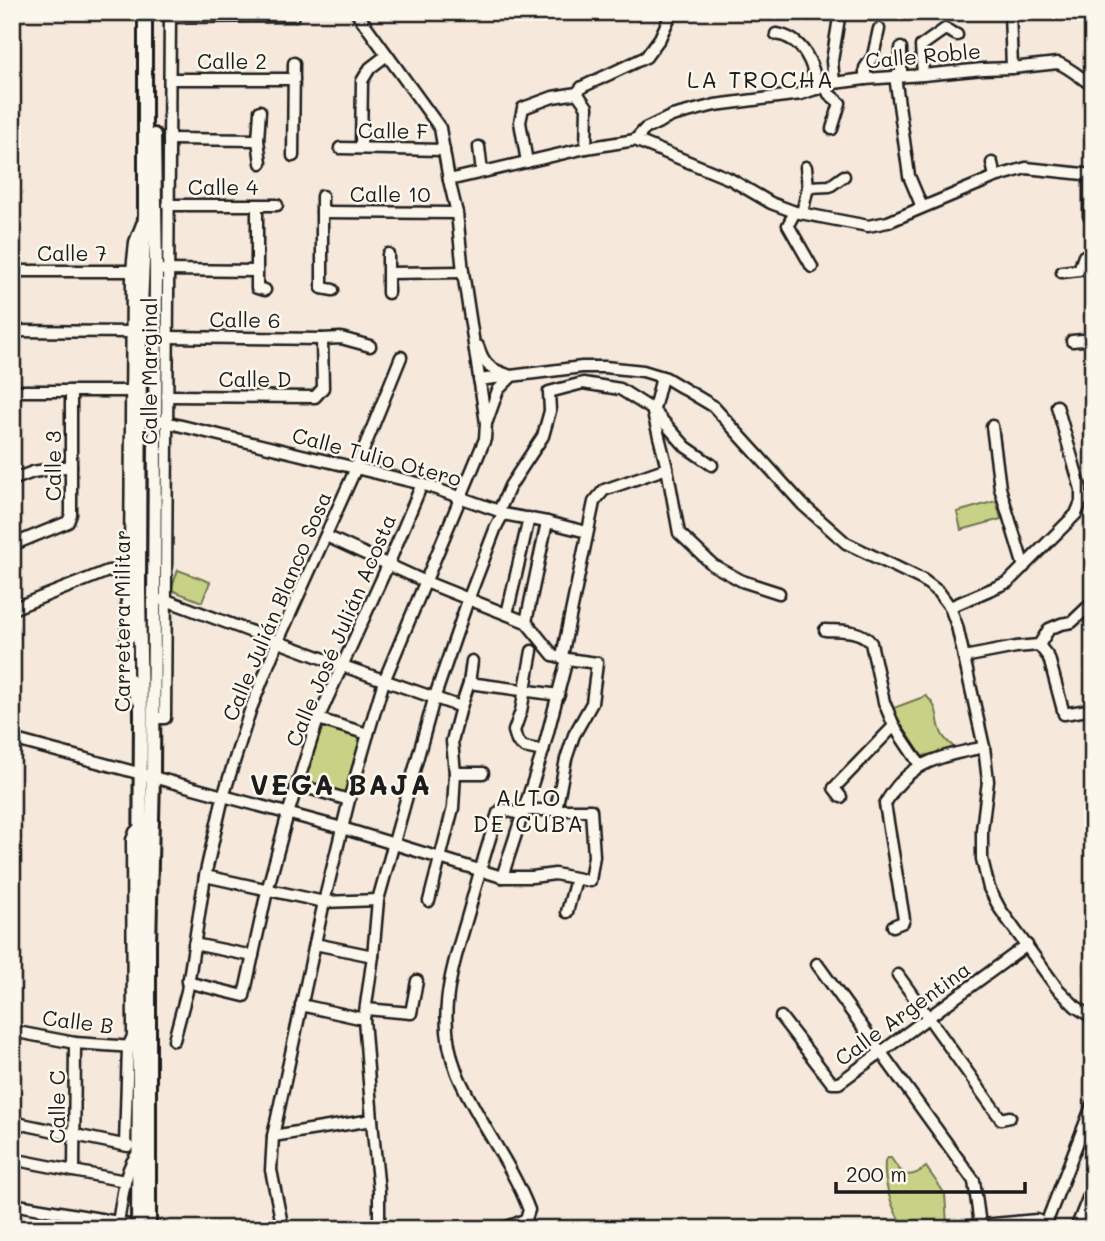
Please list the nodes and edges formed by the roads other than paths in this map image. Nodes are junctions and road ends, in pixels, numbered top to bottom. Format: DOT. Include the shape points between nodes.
graph roads {
  1 [pos="145,12"];
  2 [pos="153,12"];
  3 [pos="356,12"];
  4 [pos="672,12"];
  5 [pos="840,12"];
  6 [pos="1010,12"];
  7 [pos="293,14"];
  8 [pos="170,15"];
  9 [pos="879,29"];
  10 [pos="776,34"];
  11 [pos="957,35"];
  12 [pos="901,48"];
  13 [pos="387,55"];
  14 [pos="294,63"];
  15 [pos="1012,68"];
  16 [pos="923,75"];
  17 [pos="898,76"];
  18 [pos="170,79"];
  19 [pos="294,79"];
  20 [pos="865,79"];
  21 [pos="826,86"];
  22 [pos="1093,86"];
  23 [pos="577,93"];
  24 [pos="260,111"];
  25 [pos="832,129"];
  26 [pos="169,139"];
  27 [pos="258,139"];
  28 [pos="635,140"];
  29 [pos="479,147"];
  30 [pos="340,148"];
  31 [pos="361,148"];
  32 [pos="586,149"];
  33 [pos="444,150"];
  34 [pos="293,156"];
  35 [pos="527,162"];
  36 [pos="261,163"];
  37 [pos="992,163"];
  38 [pos="806,167"];
  39 [pos="482,172"];
  40 [pos="1091,174"];
  41 [pos="844,176"];
  42 [pos="995,177"];
  43 [pos="449,180"];
  44 [pos="808,187"];
  45 [pos="322,196"];
  46 [pos="168,205"];
  47 [pos="277,205"];
  48 [pos="257,206"];
  49 [pos="922,207"];
  50 [pos="323,212"];
  51 [pos="457,213"];
  52 [pos="799,213"];
  53 [pos="145,214"];
  54 [pos="1093,221"];
  55 [pos="1093,253"];
  56 [pos="388,254"];
  57 [pos="812,267"];
  58 [pos="162,270"];
  59 [pos="12,271"];
  60 [pos="132,271"];
  61 [pos="256,271"];
  62 [pos="463,272"];
  63 [pos="1062,272"];
  64 [pos="388,273"];
  65 [pos="265,290"];
  66 [pos="333,290"];
  67 [pos="388,293"];
  68 [pos="470,323"];
  69 [pos="12,331"];
  70 [pos="136,331"];
  71 [pos="167,337"];
  72 [pos="322,339"];
  73 [pos="1093,339"];
  74 [pos="1072,341"];
  75 [pos="370,346"];
  76 [pos="401,358"];
  77 [pos="512,376"];
  78 [pos="662,377"];
  79 [pos="479,380"];
  80 [pos="12,391"];
  81 [pos="71,391"];
  82 [pos="131,391"];
  83 [pos="167,396"];
  84 [pos="1057,407"];
  85 [pos="653,410"];
  86 [pos="161,421"];
  87 [pos="486,423"];
  88 [pos="992,426"];
  89 [pos="712,465"];
  90 [pos="71,466"];
  91 [pos="356,468"];
  92 [pos="667,468"];
  93 [pos="12,480"];
  94 [pos="422,485"];
  95 [pos="460,498"];
  96 [pos="501,512"];
  97 [pos="140,518"];
  98 [pos="529,518"];
  99 [pos="547,522"];
  100 [pos="587,532"];
  101 [pos="326,536"];
  102 [pos="12,545"];
  103 [pos="388,565"];
  104 [pos="1024,567"];
  105 [pos="130,570"];
  106 [pos="426,582"];
  107 [pos="779,593"];
  108 [pos="128,600"];
  109 [pos="160,600"];
  110 [pos="468,600"];
  111 [pos="1093,602"];
  112 [pos="950,607"];
  113 [pos="12,609"];
  114 [pos="507,614"];
  115 [pos="526,622"];
  116 [pos="825,630"];
  117 [pos="278,641"];
  118 [pos="1039,645"];
  119 [pos="532,650"];
  120 [pos="964,657"];
  121 [pos="564,658"];
  122 [pos="472,662"];
  123 [pos="140,664"];
  124 [pos="342,666"];
  125 [pos="127,677"];
  126 [pos="384,681"];
  127 [pos="470,683"];
  128 [pos="524,690"];
  129 [pos="558,695"];
  130 [pos="434,699"];
  131 [pos="461,708"];
  132 [pos="1093,709"];
  133 [pos="148,716"];
  134 [pos="318,719"];
  135 [pos="894,726"];
  136 [pos="368,734"];
  137 [pos="12,739"];
  138 [pos="984,747"];
  139 [pos="543,751"];
  140 [pos="920,765"];
  141 [pos="140,773"];
  142 [pos="455,773"];
  143 [pos="483,773"];
  144 [pos="153,777"];
  145 [pos="298,785"];
  146 [pos="223,797"];
  147 [pos="841,797"];
  148 [pos="349,800"];
  149 [pos="556,810"];
  150 [pos="524,812"];
  151 [pos="288,814"];
  152 [pos="140,827"];
  153 [pos="342,828"];
  154 [pos="394,844"];
  155 [pos="442,858"];
  156 [pos="133,867"];
  157 [pos="480,870"];
  158 [pos="123,873"];
  159 [pos="205,876"];
  160 [pos="502,877"];
  161 [pos="576,879"];
  162 [pos="267,891"];
  163 [pos="377,900"];
  164 [pos="429,901"];
  165 [pos="324,902"];
  166 [pos="133,905"];
  167 [pos="121,911"];
  168 [pos="567,912"];
  169 [pos="893,926"];
  170 [pos="194,944"];
  171 [pos="315,944"];
  172 [pos="1027,945"];
  173 [pos="253,956"];
  174 [pos="373,956"];
  175 [pos="817,964"];
  176 [pos="898,975"];
  177 [pos="417,981"];
  178 [pos="187,982"];
  179 [pos="301,1005"];
  180 [pos="365,1014"];
  181 [pos="781,1017"];
  182 [pos="929,1018"];
  183 [pos="1093,1018"];
  184 [pos="12,1031"];
  185 [pos="174,1040"];
  186 [pos="75,1043"];
  187 [pos="134,1047"];
  188 [pos="882,1052"];
  189 [pos="1093,1103"];
  190 [pos="1010,1118"];
  191 [pos="372,1120"];
  192 [pos="12,1122"];
  193 [pos="75,1135"];
  194 [pos="273,1136"];
  195 [pos="132,1148"];
  196 [pos="12,1159"];
  197 [pos="74,1171"];
  198 [pos="125,1181"];
  199 [pos="1093,1191"];
  200 [pos="12,1204"];
  201 [pos="980,1225"];
  202 [pos="119,1226"];
  203 [pos="1044,1226"];
  204 [pos="142,1228"];
  205 [pos="283,1229"];
  206 [pos="375,1229"];
  207 [pos="386,1229"];
  208 [pos="394,1229"];
  209 [pos="500,1229"];
  210 [pos="938,1229"];
  211 [pos="1078,1229"];
  1 -- 53 [label="main road, Carretera Militar"];
  2 -- 58 [label="main road, Carretera Militar"];
  3 -- 13 [label="street"];
  4 -- 23 [label="street" via="646,57"];
  5 -- 21 [label="street"];
  6 -- 15 [label="street"];
  7 -- 8 [label="street"];
  8 -- 18 [label="street, Calle Marginal"];
  9 -- 20 [label="street" via="873,56 864,68"];
  10 -- 21 [label="street" via="793,39"];
  11 -- 16 [label="street" via="945,29 921,46"];
  12 -- 17 [label="street"];
  13 -- 31 [label="street" via="362,80"];
  13 -- 33 [label="street" via="440,128"];
  14 -- 19 [label="street"];
  15 -- 16 [label="street, Calle Roble"];
  15 -- 22 [label="street, Calle Roble" via="1058,63"];
  16 -- 17 [label="street, Calle Roble"];
  17 -- 20 [label="street, Calle Roble"];
  17 -- 49 [label="street" via="909,176"];
  18 -- 19 [label="street, Calle 2"];
  18 -- 26 [label="street, Calle Marginal"];
  19 -- 34 [label="street"];
  20 -- 21 [label="street, Calle Roble"];
  21 -- 25 [label="street" via="840,103"];
  21 -- 28 [label="street, Calle Roble" via="789,96 699,108 645,129"];
  23 -- 32 [label="street" via="587,107"];
  23 -- 35 [label="street" via="523,108 520,122"];
  24 -- 27 [label="street"];
  26 -- 27 [label="street"];
  26 -- 46 [label="street, Calle Marginal"];
  27 -- 36 [label="street"];
  28 -- 32 [label="street"];
  28 -- 52 [label="street"];
  29 -- 39 [label="street"];
  30 -- 31 [label="street, Calle F"];
  31 -- 33 [label="street, Calle F"];
  32 -- 35 [label="street"];
  33 -- 43 [label="street"];
  35 -- 39 [label="street"];
  37 -- 42 [label="street"];
  38 -- 44 [label="street"];
  39 -- 43 [label="street"];
  40 -- 42 [label="street" via="1026,169"];
  40 -- 54 [label="street"];
  41 -- 44 [label="street" via="830,186"];
  42 -- 49 [label="street"];
  43 -- 51 [label="street"];
  44 -- 52 [label="street"];
  45 -- 50 [label="street"];
  46 -- 48 [label="street, Calle 4"];
  46 -- 58 [label="street, Calle Marginal"];
  47 -- 48 [label="street, Calle 4"];
  48 -- 61 [label="street"];
  49 -- 52 [label="street" via="868,226"];
  50 -- 51 [label="street, Calle 10"];
  50 -- 66 [label="street" via="322,288"];
  51 -- 62 [label="street"];
  52 -- 57 [label="street" via="788,225"];
  53 -- 60 [label="street, Calle Marginal" via="135,242"];
  53 -- 70 [label="main road, Carretera Militar"];
  55 -- 63 [label="street" via="1084,257 1079,270"];
  56 -- 64 [label="street"];
  58 -- 61 [label="street"];
  58 -- 71 [label="street, Calle Marginal"];
  58 -- 86 [label="main road, Carretera Militar"];
  59 -- 60 [label="street, Calle 7"];
  60 -- 70 [label="street, Calle Marginal"];
  61 -- 65 [label="street" via="257,288"];
  62 -- 64 [label="street"];
  62 -- 68 [label="street"];
  64 -- 67 [label="street"];
  68 -- 77 [label="street" via="489,367"];
  68 -- 79 [label="street"];
  69 -- 70 [label="street"];
  70 -- 82 [label="street, Calle Marginal"];
  70 -- 86 [label="main road" via="147,345 147,409"];
  70 -- 97 [label="main road, Carretera Militar"];
  71 -- 72 [label="street, Calle 6"];
  71 -- 83 [label="street, Calle Marginal"];
  72 -- 75 [label="street, Calle 6" via="341,338"];
  72 -- 83 [label="street, Calle D" via="323,388 315,397"];
  73 -- 74 [label="street"];
  76 -- 91 [label="street, Calle Julián Blanco Sosa"];
  77 -- 78 [label="street" via="605,367"];
  77 -- 79 [label="street"];
  77 -- 87 [label="street" via="498,390"];
  78 -- 85 [label="street"];
  78 -- 112 [label="street" via="713,406 803,505 846,543 923,580"];
  79 -- 87 [label="street"];
  80 -- 81 [label="street"];
  81 -- 82 [label="street"];
  81 -- 90 [label="street, Calle 3"];
  82 -- 105 [label="street, Calle Marginal"];
  83 -- 86 [label="street, Calle Marginal"];
  84 -- 104 [label="street" via="1082,502 1076,514"];
  85 -- 89 [label="street" via="686,447"];
  85 -- 92 [label="street"];
  85 -- 96 [label="street" via="620,389 583,383 548,392 550,411 542,436 510,486"];
  86 -- 91 [label="street, Calle Tulio Otero"];
  86 -- 97 [label="main road" via="151,424 146,433 146,508"];
  86 -- 109 [label="main road, Carretera Militar"];
  87 -- 95 [label="street" via="485,439"];
  88 -- 104 [label="street" via="1000,488"];
  90 -- 93 [label="street"];
  90 -- 102 [label="street, Calle 3" via="68,522"];
  91 -- 94 [label="street, Calle Tulio Otero"];
  91 -- 101 [label="street, Calle Julián Blanco Sosa"];
  92 -- 100 [label="street" via="604,490 594,502"];
  92 -- 107 [label="street" via="680,533 713,565 742,582"];
  94 -- 95 [label="street, Calle Tulio Otero"];
  94 -- 103 [label="street, Calle José Julián Acosta"];
  95 -- 96 [label="street, Calle Tulio Otero"];
  95 -- 106 [label="street"];
  96 -- 98 [label="street, Calle Tulio Otero"];
  96 -- 110 [label="street"];
  97 -- 123 [label="main road, Carretera Militar"];
  98 -- 99 [label="street, Calle Tulio Otero"];
  98 -- 114 [label="street"];
  99 -- 100 [label="street, Calle Tulio Otero"];
  99 -- 115 [label="street"];
  100 -- 121 [label="street"];
  101 -- 103 [label="street"];
  101 -- 117 [label="street, Calle Julián Blanco Sosa"];
  103 -- 106 [label="street"];
  103 -- 124 [label="street, Calle José Julián Acosta"];
  104 -- 112 [label="street" via="1008,582"];
  105 -- 108 [label="street, Calle Marginal"];
  105 -- 113 [label="street" via="108,571"];
  106 -- 110 [label="street"];
  106 -- 126 [label="street"];
  108 -- 123 [label="main road" via="134,657"];
  108 -- 125 [label="street, Calle Marginal"];
  109 -- 117 [label="street"];
  109 -- 133 [label="main road, Carretera Militar"];
  110 -- 114 [label="street"];
  110 -- 130 [label="street"];
  111 -- 118 [label="street" via="1072,622 1049,629"];
  112 -- 120 [label="street"];
  114 -- 115 [label="street"];
  115 -- 121 [label="street" via="553,654"];
  116 -- 135 [label="street" via="866,636"];
  117 -- 124 [label="street"];
  117 -- 146 [label="street, Calle Julián Blanco Sosa"];
  118 -- 120 [label="street"];
  118 -- 132 [label="street" via="1049,658 1064,714"];
  119 -- 128 [label="street"];
  120 -- 138 [label="street"];
  121 -- 129 [label="street"];
  121 -- 149 [label="street" via="597,663 592,703 574,735"];
  122 -- 127 [label="street"];
  123 -- 133 [label="main road, Carretera Militar"];
  124 -- 126 [label="street"];
  124 -- 134 [label="street, Calle José Julián Acosta"];
  125 -- 133 [label="main road"];
  126 -- 130 [label="street"];
  126 -- 136 [label="street"];
  127 -- 128 [label="street"];
  127 -- 131 [label="street"];
  128 -- 129 [label="street"];
  128 -- 139 [label="street" via="514,730 517,741"];
  129 -- 139 [label="street"];
  130 -- 131 [label="street"];
  130 -- 154 [label="street"];
  131 -- 142 [label="street" via="452,741"];
  133 -- 141 [label="main road, Carretera Militar"];
  133 -- 144 [label="main road, Carretera Militar"];
  134 -- 136 [label="street"];
  134 -- 145 [label="street, Calle José Julián Acosta"];
  135 -- 140 [label="street"];
  135 -- 147 [label="street" via="834,789"];
  136 -- 148 [label="street"];
  137 -- 141 [label="street"];
  138 -- 140 [label="street"];
  138 -- 172 [label="street" via="988,781 982,859 989,888"];
  139 -- 150 [label="street"];
  140 -- 169 [label="street" via="885,804 904,919"];
  141 -- 144 [label="street"];
  141 -- 152 [label="main road, Carretera Militar"];
  142 -- 143 [label="street"];
  142 -- 155 [label="street"];
  144 -- 146 [label="street"];
  144 -- 204 [label="main road, Carretera Militar"];
  145 -- 148 [label="street"];
  145 -- 151 [label="street, Calle José Julián Acosta"];
  146 -- 151 [label="street"];
  146 -- 159 [label="street, Calle Julián Blanco Sosa"];
  148 -- 153 [label="street"];
  149 -- 150 [label="street"];
  149 -- 161 [label="street" via="591,810 594,856 590,881"];
  150 -- 157 [label="street" via="502,809 498,813"];
  150 -- 160 [label="street"];
  151 -- 153 [label="street"];
  151 -- 162 [label="street, Calle José Julián Acosta"];
  152 -- 156 [label="street" via="132,840"];
  152 -- 187 [label="main road, Carretera Militar"];
  153 -- 154 [label="street"];
  153 -- 165 [label="street"];
  154 -- 155 [label="street"];
  154 -- 163 [label="street"];
  155 -- 157 [label="street"];
  155 -- 164 [label="street"];
  156 -- 158 [label="street"];
  156 -- 166 [label="street"];
  157 -- 160 [label="street"];
  157 -- 209 [label="street" via="450,974 446,1012 456,1070 530,1210 526,1219"];
  159 -- 162 [label="street"];
  159 -- 170 [label="street, Calle Julián Blanco Sosa"];
  160 -- 161 [label="street" via="555,874"];
  161 -- 168 [label="street"];
  162 -- 165 [label="street"];
  162 -- 173 [label="street, Calle José Julián Acosta"];
  163 -- 165 [label="street"];
  163 -- 174 [label="street"];
  165 -- 171 [label="street"];
  166 -- 167 [label="street"];
  166 -- 187 [label="street"];
  170 -- 173 [label="street"];
  170 -- 178 [label="street, Calle Julián Blanco Sosa"];
  171 -- 174 [label="street"];
  171 -- 179 [label="street"];
  172 -- 182 [label="street, Calle Argentina"];
  172 -- 183 [label="street" via="1057,988"];
  173 -- 178 [label="street, Calle José Julián Acosta" via="244,996"];
  174 -- 180 [label="street"];
  175 -- 188 [label="street"];
  176 -- 182 [label="street"];
  177 -- 180 [label="street" via="411,1013"];
  178 -- 185 [label="street, Calle Julián Blanco Sosa"];
  179 -- 180 [label="street"];
  179 -- 194 [label="street"];
  180 -- 191 [label="street"];
  181 -- 188 [label="street, Calle Argentina" via="832,1083 839,1083"];
  182 -- 188 [label="street, Calle Argentina"];
  182 -- 190 [label="street" via="1002,1119"];
  184 -- 186 [label="street, Calle B"];
  186 -- 187 [label="street, Calle B"];
  186 -- 193 [label="street, Calle C"];
  187 -- 195 [label="main road, Carretera Militar"];
  188 -- 201 [label="street" via="974,1181"];
  189 -- 203 [label="street"];
  191 -- 194 [label="street"];
  191 -- 206 [label="street" via="379,1191"];
  192 -- 193 [label="street"];
  193 -- 195 [label="street"];
  193 -- 197 [label="street, Calle C"];
  194 -- 205 [label="street" via="271,1170"];
  195 -- 198 [label="street" via="135,1157"];
  195 -- 204 [label="main road, Carretera Militar"];
  196 -- 197 [label="street"];
  197 -- 198 [label="street"];
  198 -- 202 [label="street"];
  199 -- 211 [label="highway"];
  200 -- 202 [label="street"];
  201 -- 203 [label="street" via="1037,1220"];
  201 -- 210 [label="street"];
  202 -- 204 [label="street"];
  207 -- 208 [label="street"];
}
